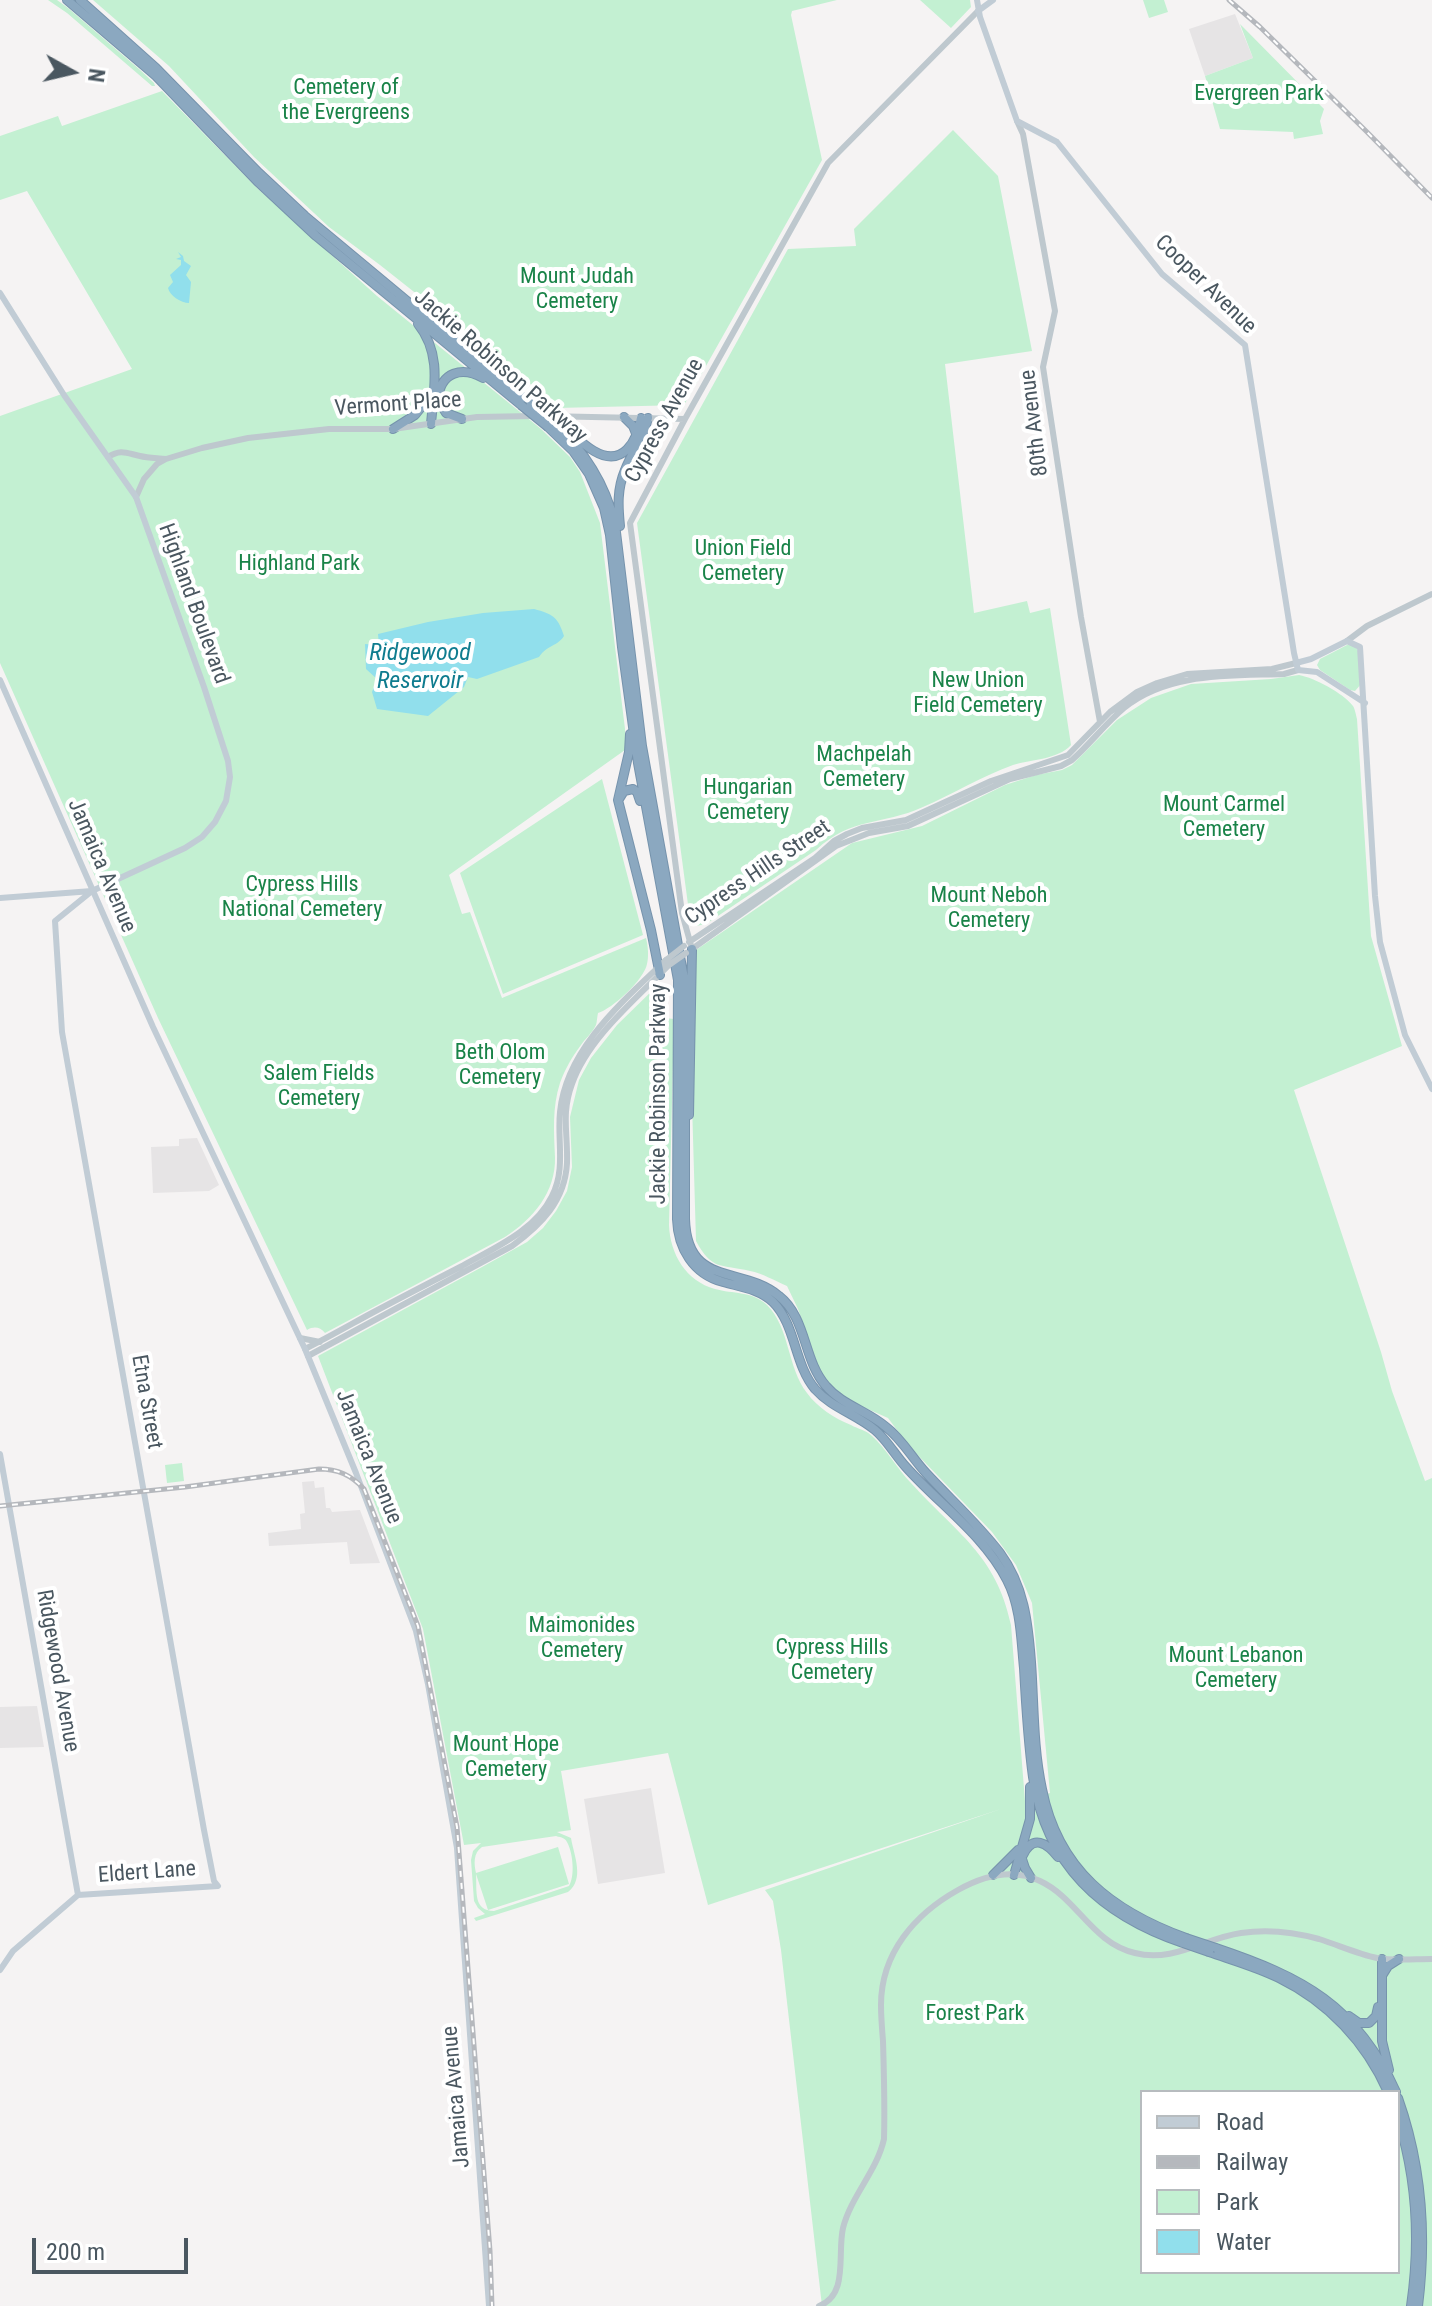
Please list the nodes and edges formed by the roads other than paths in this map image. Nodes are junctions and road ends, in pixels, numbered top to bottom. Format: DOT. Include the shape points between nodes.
graph roads {
  1 [pos="67,0"];
  2 [pos="80,0"];
  3 [pos="977,0"];
  4 [pos="993,0"];
  5 [pos="978,11"];
  6 [pos="1017,121"];
  7 [pos="0,293"];
  8 [pos="408,311"];
  9 [pos="505,391"];
  10 [pos="436,396"];
  11 [pos="526,404"];
  12 [pos="624,417"];
  13 [pos="644,418"];
  14 [pos="462,419"];
  15 [pos="685,419"];
  16 [pos="433,424"];
  17 [pos="551,425"];
  18 [pos="393,429"];
  19 [pos="637,437"];
  20 [pos="108,457"];
  21 [pos="166,459"];
  22 [pos="136,497"];
  23 [pos="620,571"];
  24 [pos="1432,594"];
  25 [pos="1347,641"];
  26 [pos="1316,657"];
  27 [pos="1297,667"];
  28 [pos="1317,672"];
  29 [pos="0,680"];
  30 [pos="628,693"];
  31 [pos="1365,703"];
  32 [pos="1100,722"];
  33 [pos="618,800"];
  34 [pos="651,835"];
  35 [pos="835,844"];
  36 [pos="92,891"];
  37 [pos="0,898"];
  38 [pos="688,947"];
  39 [pos="659,971"];
  40 [pos="1432,1089"];
  41 [pos="686,1155"];
  42 [pos="300,1338"];
  43 [pos="320,1342"];
  44 [pos="307,1352"];
  45 [pos="0,1454"];
  46 [pos="1031,1758"];
  47 [pos="1021,1847"];
  48 [pos="1022,1859"];
  49 [pos="1073,1872"];
  50 [pos="993,1875"];
  51 [pos="1016,1875"];
  52 [pos="1031,1878"];
  53 [pos="218,1886"];
  54 [pos="78,1895"];
  55 [pos="1184,1940"];
  56 [pos="1213,1950"];
  57 [pos="1380,1958"];
  58 [pos="1399,1959"];
  59 [pos="1432,1959"];
  60 [pos="0,1970"];
  61 [pos="1382,1975"];
  62 [pos="1318,1993"];
  63 [pos="1392,2090"];
  64 [pos="1393,2090"];
  65 [pos="1393,2090"];
  66 [pos="1400,2109"];
  67 [pos="1400,2126"];
  68 [pos="489,2306"];
  69 [pos="819,2306"];
  70 [pos="1411,2306"];
  71 [pos="1418,2306"];
  1 -- 8 [label="highway, Jackie Robinson Parkway" via="156,76 306,227"];
  2 -- 11 [label="highway, Jackie Robinson Parkway" via="305,216"];
  3 -- 5 [label="main road"];
  4 -- 5 [label="main road, Cypress Avenue"];
  5 -- 6 [label="main road"];
  5 -- 15 [label="street, Cypress Avenue" via="828,163"];
  6 -- 27 [label="main road, Cooper Avenue" via="1057,142 1162,274 1245,345"];
  6 -- 32 [label="street, 80th Avenue" via="1055,311 1043,367"];
  7 -- 20 [label="main road, Highland Boulevard"];
  8 -- 9 [label="highway, Jackie Robinson Parkway"];
  8 -- 10 [label="highway" via="430,342"];
  9 -- 10 [label="highway" via="472,373 458,372 443,382"];
  9 -- 11 [label="highway, Jackie Robinson Parkway"];
  10 -- 14 [label="highway" via="446,413"];
  10 -- 16 [label="highway"];
  10 -- 18 [label="highway"];
  11 -- 17 [label="highway, Jackie Robinson Parkway, bridge"];
  12 -- 13 [label="street, Vermont Place"];
  12 -- 14 [label="street, Vermont Place"];
  12 -- 19 [label="highway"];
  13 -- 15 [label="street, Vermont Place"];
  13 -- 19 [label="highway"];
  13 -- 23 [label="highway" via="643,435 619,488"];
  14 -- 16 [label="street, Vermont Place"];
  15 -- 38 [label="street, Cypress Avenue" via="630,523"];
  16 -- 18 [label="street, Vermont Place"];
  17 -- 19 [label="highway" via="607,456 628,450"];
  17 -- 23 [label="highway, Jackie Robinson Parkway" via="585,456 603,488 615,524"];
  17 -- 30 [label="highway, Jackie Robinson Parkway" via="579,458 604,508"];
  18 -- 21 [label="street, Vermont Place" via="248,438"];
  20 -- 21 [label="street" via="126,451"];
  20 -- 22 [label="main road, Highland Boulevard"];
  21 -- 22 [label="street" via="150,469"];
  22 -- 36 [label="main road, Highland Boulevard" via="230,777 226,801 202,837"];
  23 -- 41 [label="highway, Jackie Robinson Parkway" via="640,734 685,984"];
  24 -- 25 [label="street, Cypress Hills Street"];
  25 -- 26 [label="main road, Cypress Hills Street"];
  25 -- 31 [label="main road" via="1360,647"];
  26 -- 27 [label="main road, Cypress Hills Street"];
  26 -- 28 [label="main road"];
  27 -- 28 [label="main road"];
  27 -- 32 [label="street, Cypress Hills Street" via="1187,674 1137,692"];
  27 -- 35 [label="street, Cypress Hills Street" via="1284,674 1190,680 1158,689 1126,706 1061,766 1010,779 908,826"];
  28 -- 31 [label="main road"];
  29 -- 36 [label="main road, Jamaica Avenue"];
  30 -- 33 [label="highway" via="629,746"];
  30 -- 34 [label="highway, Jackie Robinson Parkway"];
  31 -- 40 [label="main road" via="1380,942 1405,1035"];
  32 -- 35 [label="street, Cypress Hills Street" via="1060,759 991,781 906,820 862,828"];
  33 -- 34 [label="highway" via="626,789 637,792"];
  33 -- 39 [label="highway"];
  34 -- 46 [label="highway, Jackie Robinson Parkway" via="678,980 681,1246 705,1275 755,1291 773,1303 812,1384 829,1402 874,1429 989,1551 1010,1587 1019,1619"];
  35 -- 38 [label="street, Cypress Hills Street"];
  36 -- 37 [label="main road"];
  36 -- 42 [label="main road, Jamaica Avenue"];
  36 -- 53 [label="main road, Etna Street" via="55,921 62,1032"];
  38 -- 39 [label="street, Cypress Hills Street, bridge"];
  38 -- 41 [label="highway"];
  39 -- 43 [label="street, Cypress Hills Street" via="608,1019 567,1080 558,1134 561,1164 542,1212 508,1241"];
  39 -- 44 [label="street, Cypress Hills Street" via="579,1067 566,1106 564,1183 550,1213 512,1246"];
  41 -- 55 [label="highway, Jackie Robinson Parkway" via="685,1231 696,1256 717,1272 780,1296 795,1316 827,1387 882,1423 1010,1568 1028,1628 1040,1780 1062,1843 1084,1875 1113,1902"];
  42 -- 43 [label="street"];
  42 -- 44 [label="main road, Jamaica Avenue"];
  43 -- 44 [label="street, Cypress Hills Street"];
  44 -- 68 [label="main road, Jamaica Avenue" via="416,1631 428,1684 457,1848"];
  45 -- 54 [label="main road, Ridgewood Avenue"];
  46 -- 47 [label="highway" via="1031,1814"];
  46 -- 49 [label="highway, Jackie Robinson Parkway" via="1045,1823"];
  47 -- 50 [label="highway"];
  47 -- 51 [label="highway"];
  48 -- 49 [label="highway" via="1029,1846 1043,1843"];
  48 -- 51 [label="highway"];
  48 -- 52 [label="highway"];
  49 -- 55 [label="highway, Jackie Robinson Parkway" via="1123,1917"];
  50 -- 51 [label="street"];
  50 -- 69 [label="street" via="938,1901 914,1923 890,1958 881,2004 882,2147 845,2224 838,2284 829,2302"];
  51 -- 52 [label="street"];
  52 -- 57 [label="street" via="1055,1889 1098,1935 1134,1953 1163,1955 1261,1931 1300,1934"];
  53 -- 54 [label="main road, Eldert Lane"];
  54 -- 60 [label="main road" via="13,1951"];
  55 -- 56 [label="highway, Jackie Robinson Parkway, bridge"];
  56 -- 62 [label="highway, Jackie Robinson Parkway" via="1279,1971"];
  56 -- 63 [label="highway, Jackie Robinson Parkway" via="1319,2002 1361,2045"];
  57 -- 58 [label="street"];
  57 -- 61 [label="highway"];
  57 -- 62 [label="highway" via="1378,2011 1371,2022 1356,2021"];
  58 -- 59 [label="street"];
  58 -- 61 [label="highway"];
  61 -- 65 [label="highway" via="1383,2045"];
  62 -- 64 [label="highway, Jackie Robinson Parkway" via="1364,2039"];
  66 -- 71 [label="highway, Jackie Robinson Parkway" via="1420,2193"];
  67 -- 70 [label="highway" via="1415,2213"];
}
